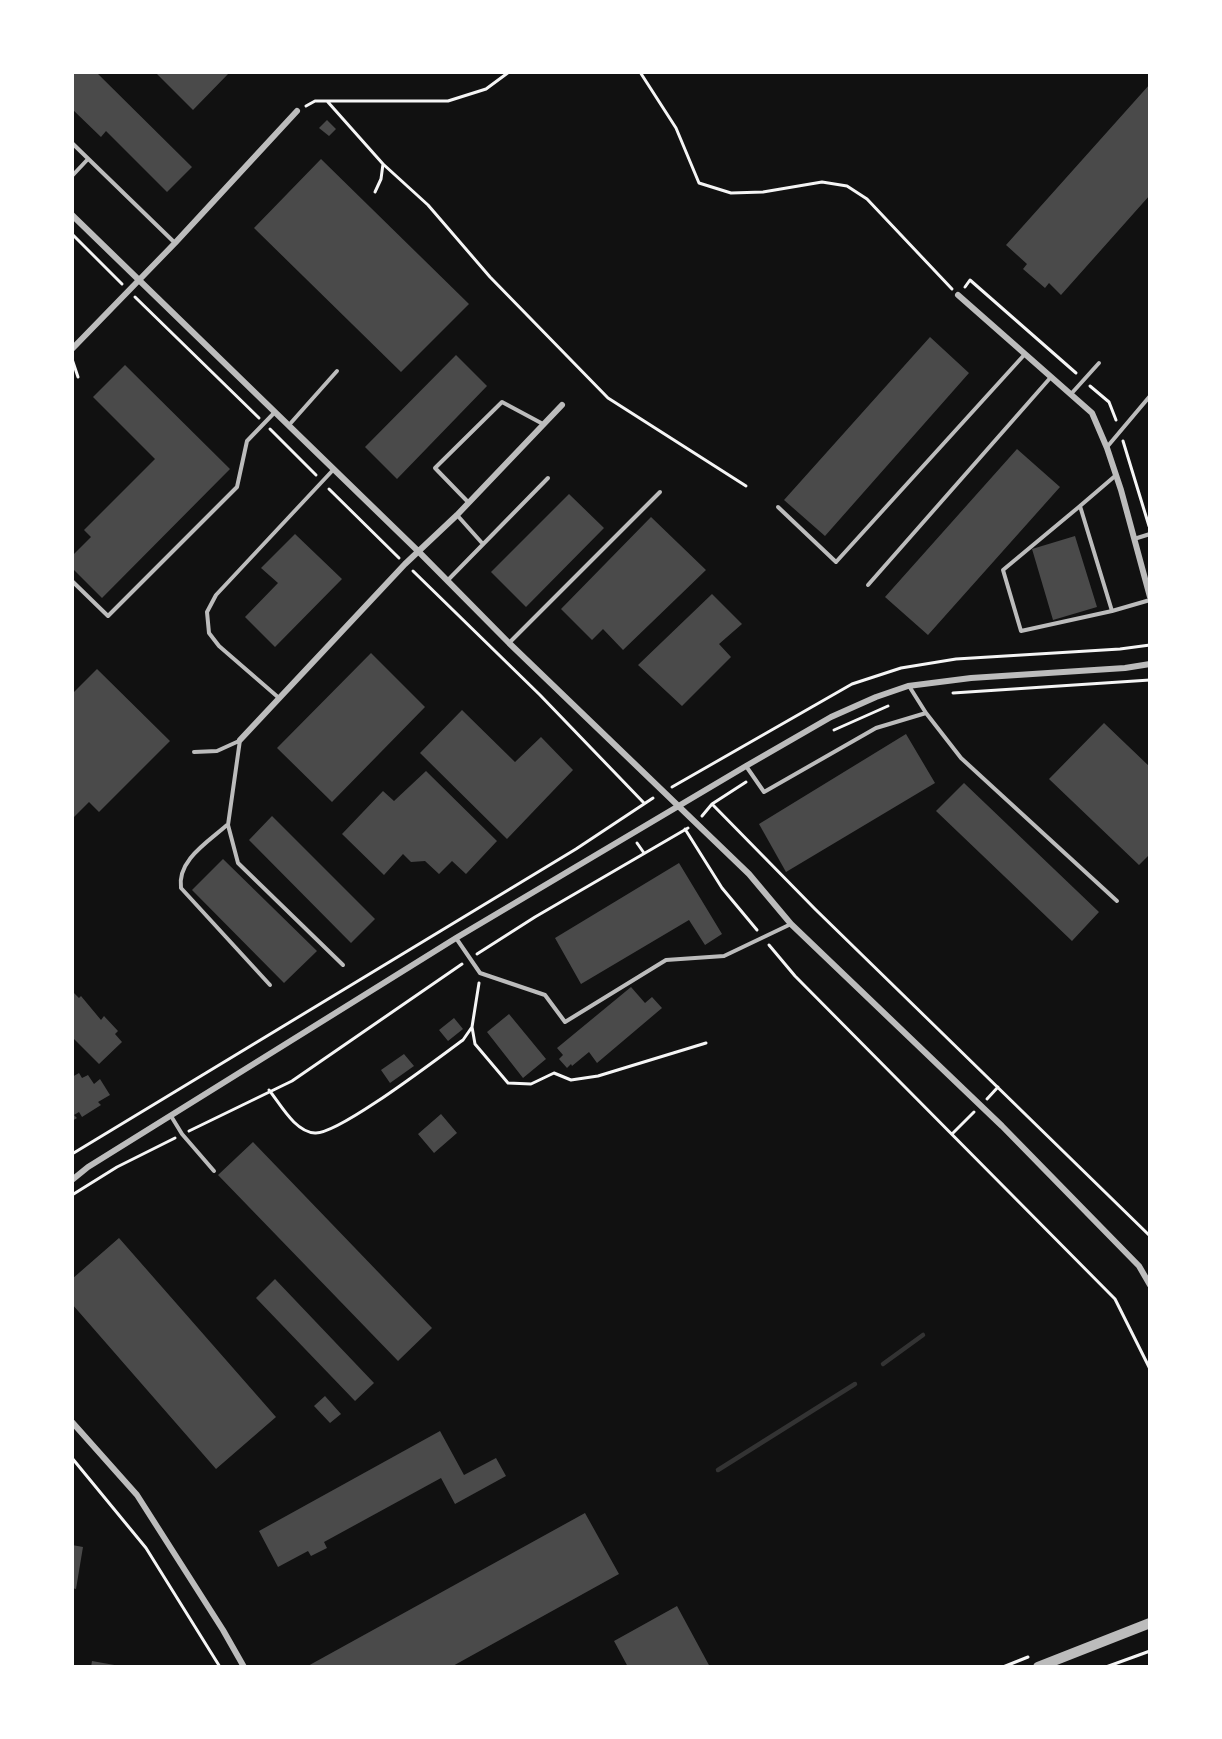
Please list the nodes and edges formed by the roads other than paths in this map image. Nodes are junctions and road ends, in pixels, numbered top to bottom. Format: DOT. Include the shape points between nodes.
graph roads {
  1 [pos="297,111"];
  2 [pos="72,143"];
  3 [pos="88,159"];
  4 [pos="72,176"];
  5 [pos="72,216"];
  6 [pos="175,243"];
  7 [pos="140,279"];
  8 [pos="958,295"];
  9 [pos="72,349"];
  10 [pos="1025,353"];
  11 [pos="1099,363"];
  12 [pos="337,371"];
  13 [pos="1052,377"];
  14 [pos="1071,394"];
  15 [pos="1150,396"];
  16 [pos="562,405"];
  17 [pos="275,412"];
  18 [pos="543,424"];
  19 [pos="288,426"];
  20 [pos="1107,448"];
  21 [pos="333,470"];
  22 [pos="1116,476"];
  23 [pos="548,478"];
  24 [pos="660,492"];
  25 [pos="468,501"];
  26 [pos="1080,506"];
  27 [pos="778,507"];
  28 [pos="457,514"];
  29 [pos="1150,534"];
  30 [pos="1133,539"];
  31 [pos="482,543"];
  32 [pos="419,552"];
  33 [pos="72,580"];
  34 [pos="447,580"];
  35 [pos="868,585"];
  36 [pos="1150,599"];
  37 [pos="1112,611"];
  38 [pos="509,643"];
  39 [pos="1150,664"];
  40 [pos="908,686"];
  41 [pos="280,699"];
  42 [pos="926,713"];
  43 [pos="240,740"];
  44 [pos="194,752"];
  45 [pos="746,766"];
  46 [pos="679,806"];
  47 [pos="228,825"];
  48 [pos="1117,901"];
  49 [pos="791,924"];
  50 [pos="456,938"];
  51 [pos="343,965"];
  52 [pos="270,985"];
  53 [pos="171,1115"];
  54 [pos="214,1171"];
  55 [pos="72,1180"];
  56 [pos="1150,1285"];
  57 [pos="72,1422"];
  58 [pos="1150,1623"];
  59 [pos="244,1667"];
  60 [pos="1038,1667"];
  1 -- 6 [label="street"];
  2 -- 3 [label="lane"];
  3 -- 4 [label="lane"];
  3 -- 6 [label="lane"];
  5 -- 7 [label="street"];
  6 -- 7 [label="street"];
  7 -- 9 [label="street"];
  7 -- 17 [label="street"];
  8 -- 10 [label="street"];
  10 -- 13 [label="street"];
  10 -- 27 [label="lane" via="836,562"];
  11 -- 14 [label="lane"];
  12 -- 19 [label="lane"];
  13 -- 14 [label="street"];
  13 -- 35 [label="lane"];
  14 -- 20 [label="street" via="1092,413"];
  15 -- 20 [label="lane"];
  16 -- 18 [label="street"];
  17 -- 19 [label="street"];
  17 -- 33 [label="lane" via="247,441 237,487 108,616"];
  18 -- 25 [label="street"];
  18 -- 25 [label="lane" via="502,402 435,468"];
  19 -- 21 [label="street"];
  20 -- 22 [label="street"];
  21 -- 32 [label="street"];
  21 -- 41 [label="lane" via="216,595 207,612 209,633 219,646"];
  22 -- 26 [label="lane"];
  22 -- 30 [label="street"];
  23 -- 31 [label="lane"];
  24 -- 38 [label="lane"];
  25 -- 28 [label="street"];
  26 -- 37 [label="lane"];
  26 -- 37 [label="lane" via="1003,570 1021,631"];
  28 -- 31 [label="lane"];
  28 -- 32 [label="street"];
  29 -- 30 [label="lane"];
  30 -- 36 [label="street"];
  31 -- 34 [label="lane"];
  32 -- 34 [label="street"];
  32 -- 41 [label="street"];
  34 -- 38 [label="street"];
  36 -- 37 [label="lane"];
  38 -- 46 [label="street"];
  39 -- 40 [label="street"];
  40 -- 42 [label="lane"];
  40 -- 45 [label="street" via="831,717"];
  41 -- 43 [label="street"];
  42 -- 45 [label="lane" via="876,728 764,792"];
  42 -- 48 [label="lane" via="961,758"];
  43 -- 44 [label="lane" via="217,751"];
  43 -- 47 [label="lane"];
  45 -- 46 [label="street"];
  46 -- 49 [label="street" via="749,874"];
  46 -- 50 [label="street"];
  47 -- 51 [label="lane" via="238,863"];
  47 -- 52 [label="lane" via="186,862 180,877 181,888"];
  49 -- 50 [label="lane" via="724,956 666,960 565,1022 545,995 480,973"];
  49 -- 56 [label="street" via="1002,1126 1139,1266"];
  50 -- 53 [label="street"];
  53 -- 54 [label="lane"];
  53 -- 55 [label="street"];
  57 -- 59 [label="street" via="136,1495"];
  58 -- 60 [label="street"];
}
